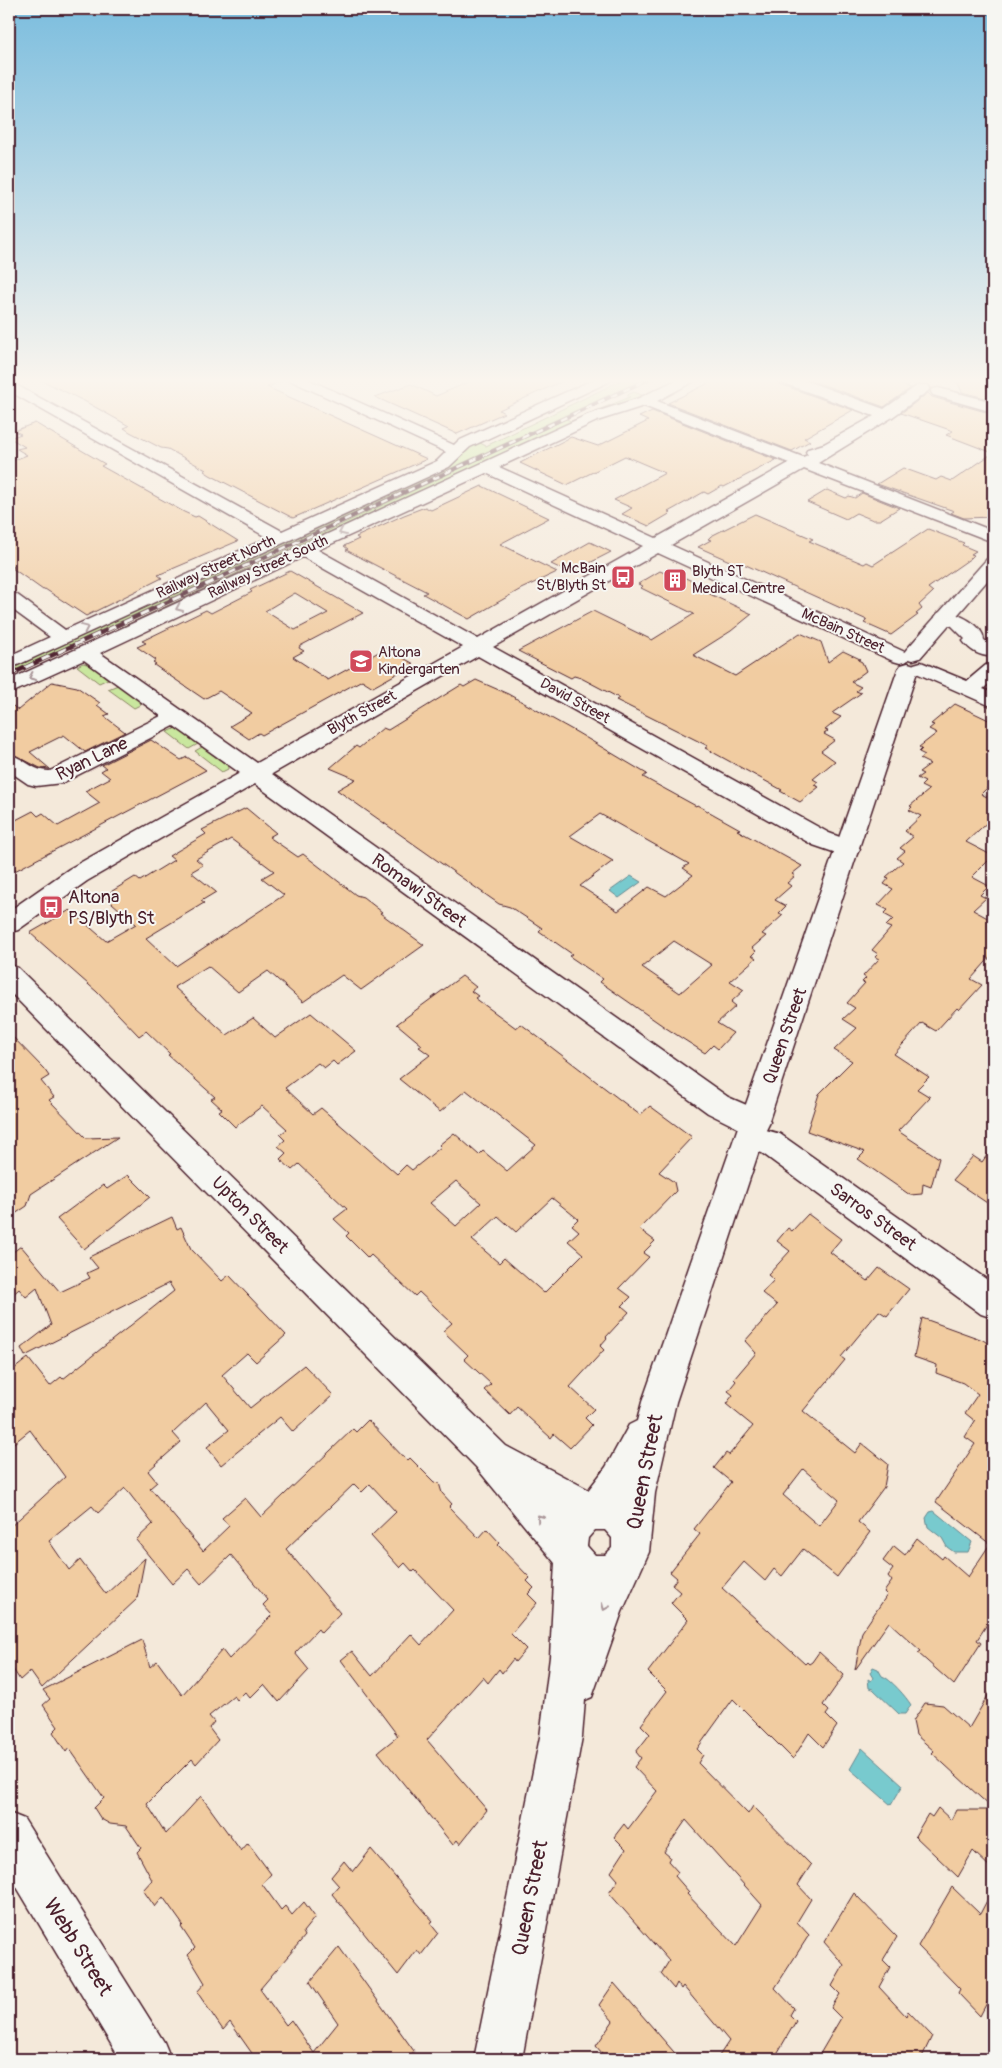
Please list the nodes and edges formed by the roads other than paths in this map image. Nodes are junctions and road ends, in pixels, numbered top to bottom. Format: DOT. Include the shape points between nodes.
graph roads {
  1 [pos="168,475"];
  2 [pos="420,475"];
  3 [pos="470,475"];
  4 [pos="502,475"];
  5 [pos="782,475"];
  6 [pos="831,475"];
  7 [pos="281,538"];
  8 [pos="992,538"];
  9 [pos="656,546"];
  10 [pos="304,550"];
  11 [pos="993,563"];
  12 [pos="9,598"];
  13 [pos="946,617"];
  14 [pos="64,638"];
  15 [pos="479,648"];
  16 [pos="86,652"];
  17 [pos="992,658"];
  18 [pos="911,662"];
  19 [pos="9,663"];
  20 [pos="9,688"];
  21 [pos="970,690"];
  22 [pos="993,701"];
  23 [pos="175,717"];
  24 [pos="9,761"];
  25 [pos="255,773"];
  26 [pos="848,849"];
  27 [pos="78,875"];
  28 [pos="9,908"];
  29 [pos="9,924"];
  30 [pos="10,974"];
  31 [pos="752,1130"];
  32 [pos="993,1303"];
  33 [pos="659,1402"];
  34 [pos="489,1454"];
  35 [pos="593,1511"];
  36 [pos="628,1553"];
  37 [pos="573,1557"];
  38 [pos="561,1737"];
  39 [pos="9,1834"];
  40 [pos="147,2059"];
  41 [pos="498,2059"];
  1 -- 7 [label="street"];
  2 -- 7 [label="street, Railway Street North"];
  3 -- 10 [label="street, Railway Street South, one-way"];
  4 -- 9 [label="street, McBain Street"];
  5 -- 9 [label="street, Blyth Street"];
  6 -- 8 [label="street"];
  14 -- 7 [label="street, Railway Street North, one-way"];
  9 -- 15 [label="street, Blyth Street"];
  9 -- 18 [label="street, McBain Street"];
  10 -- 15 [label="street, David Street"];
  10 -- 16 [label="street, Railway Street South, one-way"];
  11 -- 13 [label="street, Queen Street"];
  12 -- 14 [label="street"];
  13 -- 17 [label="street" via="959,622 975,638 976,645"];
  13 -- 18 [label="street, Queen Street"];
  14 -- 19 [label="street, Railway Street North"];
  15 -- 25 [label="street, Blyth Street"];
  15 -- 26 [label="street, David Street" via="821,838"];
  16 -- 20 [label="street, Railway Street South, one-way"];
  16 -- 23 [label="street, Romawi Street"];
  17 -- 21 [label="street"];
  18 -- 21 [label="street, McBain Street"];
  18 -- 26 [label="street, Queen Street"];
  21 -- 22 [label="street, McBain Street"];
  23 -- 24 [label="street, Ryan Lane" via="54,778 36,779"];
  23 -- 25 [label="street, Romawi Street"];
  25 -- 27 [label="street, Blyth Street"];
  25 -- 31 [label="street, Romawi Street" via="736,1115"];
  26 -- 31 [label="street, Queen Street"];
  27 -- 28 [label="street, Blyth Street"];
  27 -- 29 [label="street, Blyth Street"];
  30 -- 34 [label="street, Upton Street"];
  31 -- 32 [label="street, Sarros Street"];
  31 -- 33 [label="street, Queen Street"];
  33 -- 35 [label="street, Queen Street" via="619,1480"];
  33 -- 36 [label="street, Queen Street" via="634,1508"];
  34 -- 35 [label="street, Upton Street" via="546,1489"];
  37 -- 34 [label="street, Upton Street, one-way"];
  35 -- 36 [label="street" via="606,1511 624,1523"];
  35 -- 37 [label="street" via="582,1516 572,1528 569,1544"];
  36 -- 37 [label="street" via="609,1575 589,1573"];
  36 -- 38 [label="street, Queen Street, one-way" via="604,1607"];
  37 -- 38 [label="street, Queen Street" via="570,1657"];
  38 -- 41 [label="street, Queen Street"];
  39 -- 40 [label="street, Webb Street"];
}
